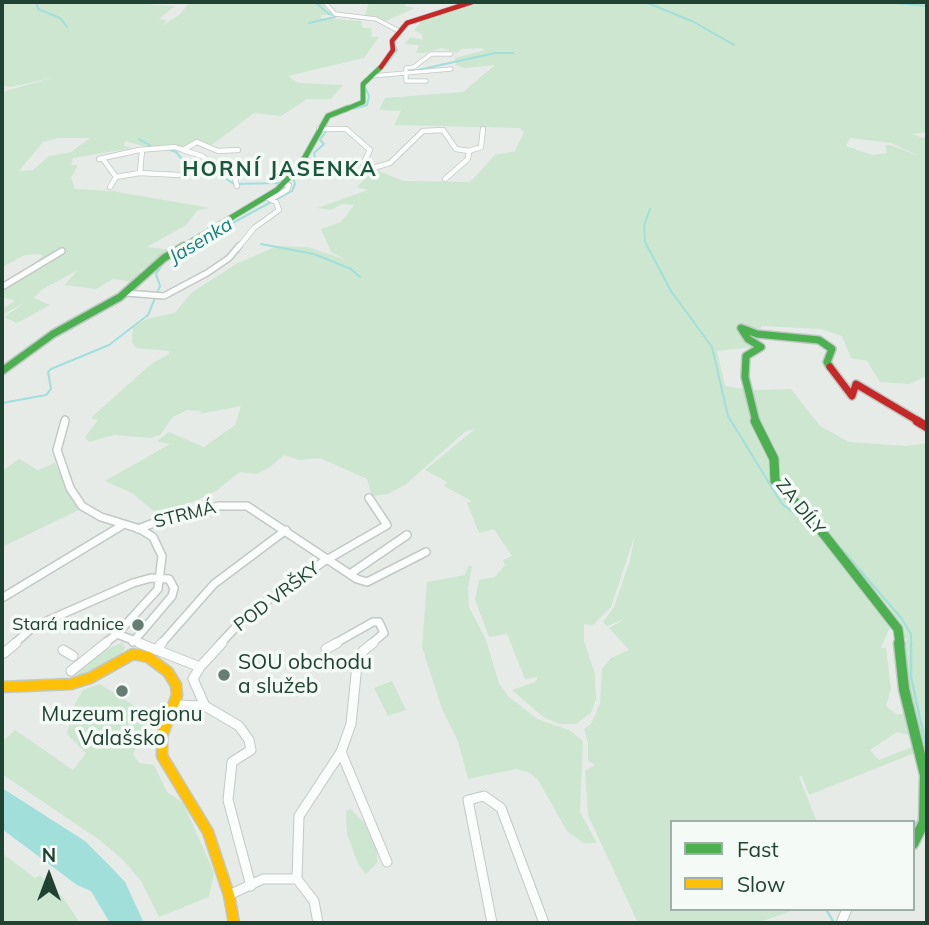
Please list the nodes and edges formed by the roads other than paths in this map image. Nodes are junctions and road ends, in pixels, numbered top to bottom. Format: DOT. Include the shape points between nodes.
graph roads {
  1 [pos="325,2"];
  2 [pos="472,2"];
  3 [pos="399,29"];
  4 [pos="451,54"];
  5 [pos="451,69"];
  6 [pos="405,72"];
  7 [pos="374,76"];
  8 [pos="426,81"];
  9 [pos="322,129"];
  10 [pos="483,129"];
  11 [pos="142,150"];
  12 [pos="183,150"];
  13 [pos="238,150"];
  14 [pos="469,151"];
  15 [pos="140,173"];
  16 [pos="179,176"];
  17 [pos="117,177"];
  18 [pos="448,179"];
  19 [pos="237,186"];
  20 [pos="110,187"];
  21 [pos="271,199"];
  22 [pos="62,251"];
  23 [pos="2,287"];
  24 [pos="126,293"];
  25 [pos="2,370"];
  26 [pos="65,419"];
  27 [pos="927,427"];
  28 [pos="369,498"];
  29 [pos="121,526"];
  30 [pos="138,529"];
  31 [pos="286,530"];
  32 [pos="407,535"];
  33 [pos="426,552"];
  34 [pos="328,559"];
  35 [pos="350,574"];
  36 [pos="161,577"];
  37 [pos="2,598"];
  38 [pos="117,634"];
  39 [pos="133,642"];
  40 [pos="326,649"];
  41 [pos="63,650"];
  42 [pos="156,650"];
  43 [pos="4,653"];
  44 [pos="133,654"];
  45 [pos="78,659"];
  46 [pos="197,670"];
  47 [pos="71,671"];
  48 [pos="2,687"];
  49 [pos="175,705"];
  50 [pos="205,706"];
  51 [pos="341,752"];
  52 [pos="926,803"];
  53 [pos="915,840"];
  54 [pos="387,862"];
  55 [pos="297,879"];
  56 [pos="251,886"];
  57 [pos="229,895"];
  58 [pos="234,923"];
  59 [pos="318,923"];
  60 [pos="492,923"];
  61 [pos="544,923"];
  1 -- 3 [label="street" via="335,14 376,19"];
  2 -- 3 [label="street" via="415,18"];
  3 -- 7 [label="street" via="388,60"];
  4 -- 6 [label="street" via="427,55"];
  5 -- 6 [label="street"];
  6 -- 7 [label="street"];
  6 -- 8 [label="street" via="406,81"];
  7 -- 9 [label="street" via="363,84 363,103 331,113"];
  9 -- 14 [label="street" via="345,129 369,148 363,164 373,168 390,163 427,130 447,132 456,149"];
  9 -- 21 [label="street" via="300,166"];
  10 -- 14 [label="street" via="481,146"];
  11 -- 12 [label="street"];
  11 -- 15 [label="street"];
  11 -- 17 [label="street" via="101,159"];
  12 -- 13 [label="street" via="197,142 218,151"];
  12 -- 19 [label="street" via="233,172"];
  14 -- 18 [label="street" via="468,159"];
  15 -- 16 [label="street"];
  15 -- 17 [label="street"];
  17 -- 20 [label="street"];
  21 -- 24 [label="street" via="154,266"];
  21 -- 24 [label="street" via="277,212 254,228 229,258 189,284 155,296"];
  22 -- 23 [label="street"];
  24 -- 25 [label="street" via="42,341"];
  26 -- 29 [label="street" via="57,450 72,491 85,508"];
  27 -- 52 [label="street, ZA DÍLY" via="856,384 852,396 827,362 829,345 741,328 761,347 746,356 745,377 757,427 774,459 775,481 898,629 904,689 925,775"];
  28 -- 34 [label="street, POD VRŠKY" via="387,525"];
  29 -- 30 [label="street"];
  29 -- 37 [label="street"];
  30 -- 31 [label="street, STRMÁ" via="234,503 259,511"];
  30 -- 36 [label="street" via="153,537 162,556"];
  31 -- 34 [label="street"];
  31 -- 42 [label="street" via="214,584"];
  32 -- 35 [label="street"];
  33 -- 35 [label="street" via="372,582"];
  34 -- 35 [label="street"];
  34 -- 46 [label="street, POD VRŠKY" via="248,614"];
  36 -- 38 [label="street" via="151,600"];
  36 -- 39 [label="street" via="169,579 172,596"];
  36 -- 43 [label="street" via="133,583 36,629"];
  38 -- 39 [label="street"];
  38 -- 45 [label="street"];
  39 -- 42 [label="street"];
  39 -- 44 [label="street"];
  40 -- 51 [label="street" via="373,621 383,626 384,633 363,650 357,665 351,724"];
  41 -- 45 [label="street"];
  42 -- 46 [label="street"];
  44 -- 48 [label="street" via="76,682"];
  44 -- 49 [label="street" via="152,659 171,675 177,687"];
  45 -- 47 [label="street"];
  46 -- 50 [label="street"];
  49 -- 50 [label="street"];
  49 -- 57 [label="street" via="163,732 162,756 204,823"];
  50 -- 56 [label="street" via="239,726 249,740 251,750 232,762 228,800"];
  51 -- 54 [label="street"];
  51 -- 55 [label="street" via="299,816"];
  52 -- 53 [label="street, ZA DÍLY"];
  55 -- 56 [label="street" via="263,879"];
  55 -- 59 [label="street" via="314,901"];
  56 -- 57 [label="street"];
  57 -- 58 [label="street"];
  60 -- 61 [label="street" via="468,800 484,796 501,808"];
}
